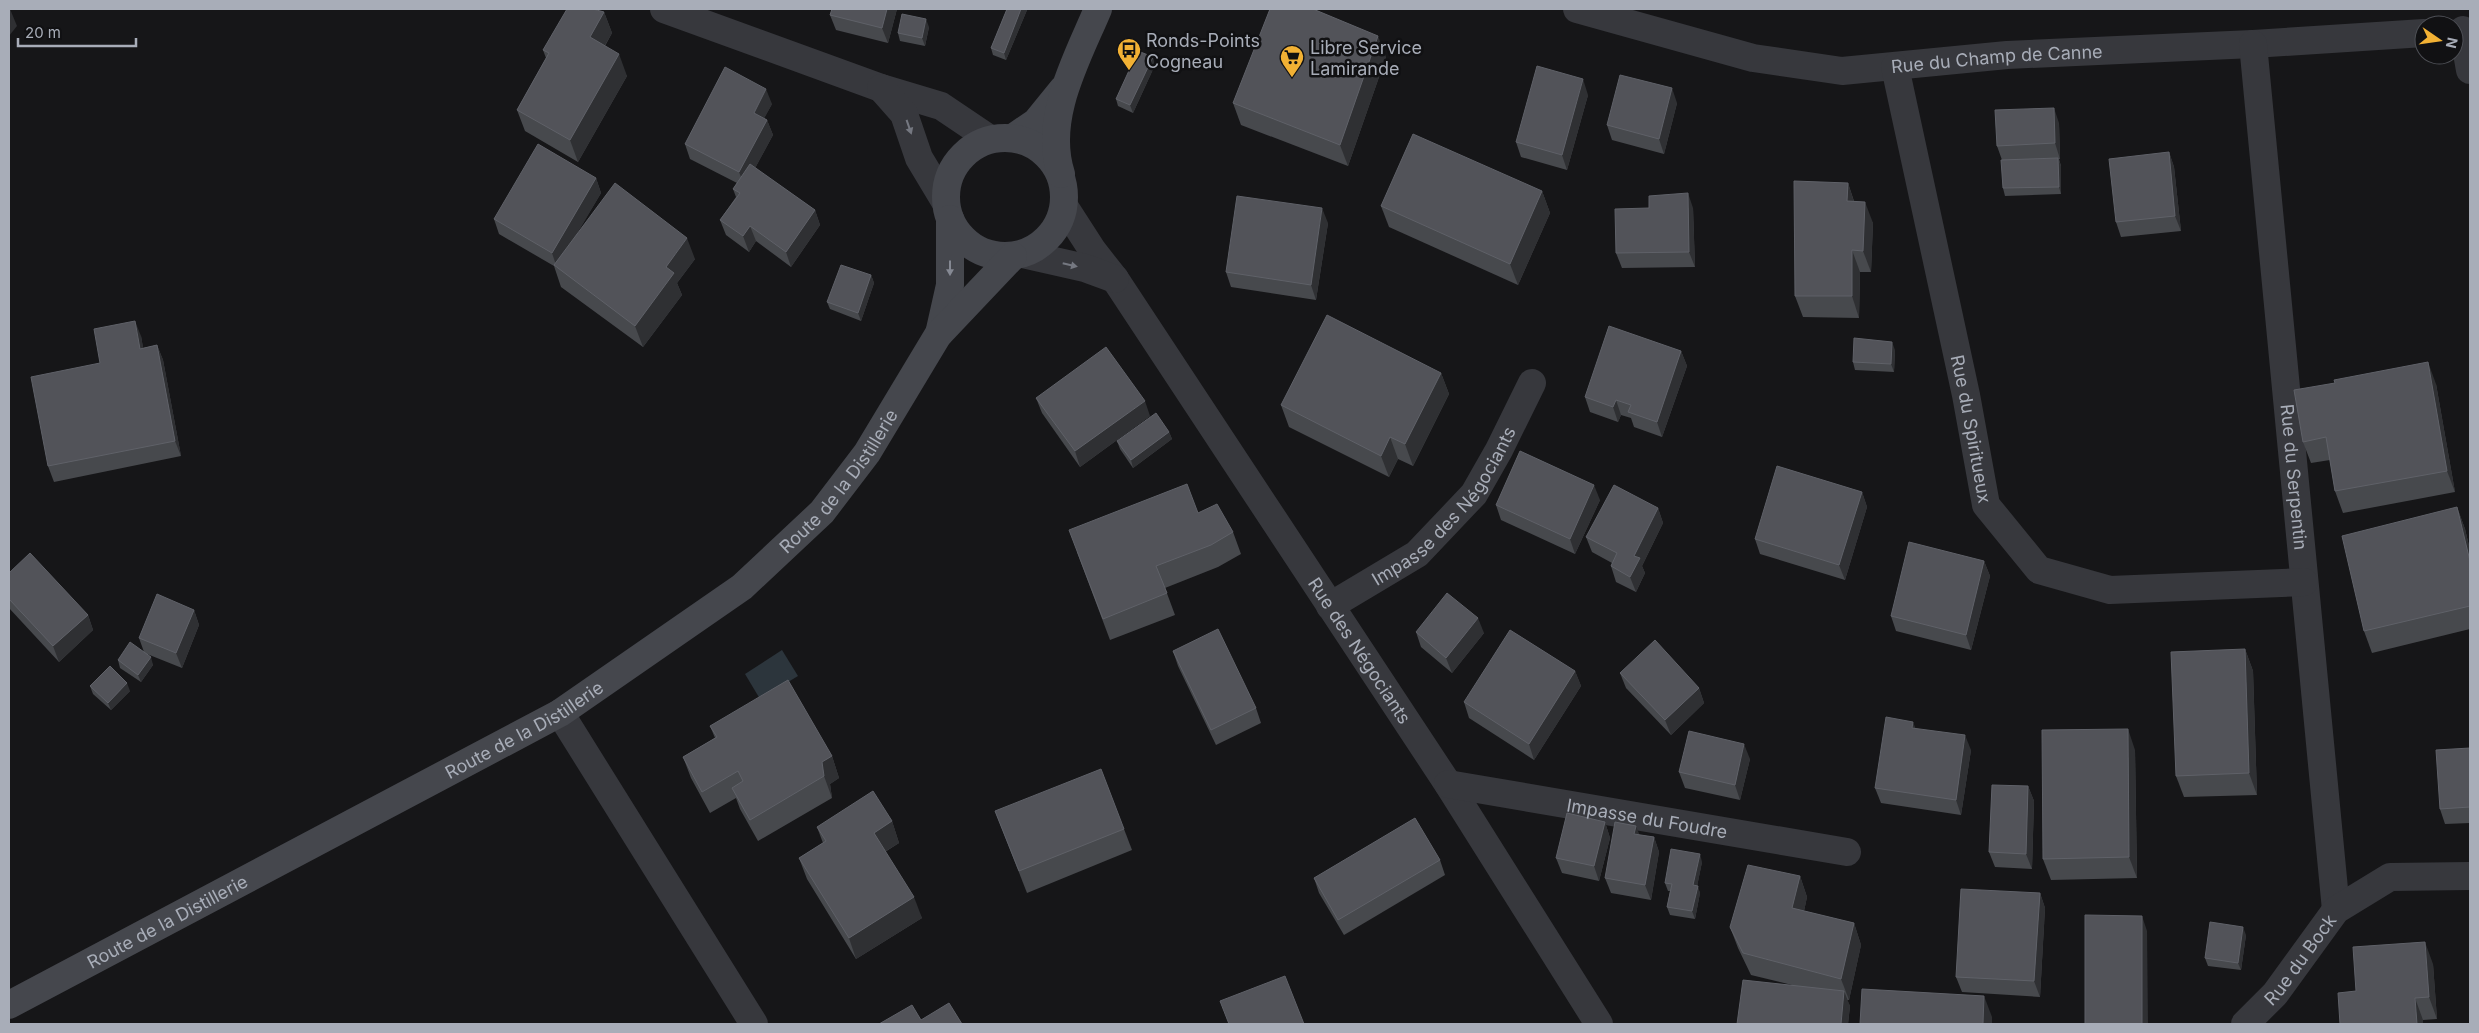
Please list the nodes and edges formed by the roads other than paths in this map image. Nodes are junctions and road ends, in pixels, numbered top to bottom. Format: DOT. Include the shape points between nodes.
graph roads {
  1 [pos="664,9"];
  2 [pos="1098,9"];
  3 [pos="1577,9"];
  4 [pos="2414,34"];
  5 [pos="2464,40"];
  6 [pos="2253,44"];
  7 [pos="1895,67"];
  8 [pos="2470,70"];
  9 [pos="1065,87"];
  10 [pos="881,88"];
  11 [pos="1002,138"];
  12 [pos="1064,194"];
  13 [pos="948,211"];
  14 [pos="1018,255"];
  15 [pos="1115,279"];
  16 [pos="938,335"];
  17 [pos="1532,383"];
  18 [pos="2304,582"];
  19 [pos="1330,606"];
  20 [pos="560,713"];
  21 [pos="1448,784"];
  22 [pos="1847,852"];
  23 [pos="2470,876"];
  24 [pos="2336,910"];
  25 [pos="9,1005"];
  26 [pos="754,1024"];
  27 [pos="1598,1024"];
  28 [pos="2245,1024"];
  1 -- 10 [label="street"];
  2 -- 9 [label="street"];
  3 -- 7 [label="street, Rue du Champ de Canne" via="1753,58 1842,71"];
  4 -- 6 [label="street, Rue du Champ de Canne"];
  5 -- 8 [label="street"];
  6 -- 7 [label="street, Rue du Champ de Canne" via="2007,55"];
  6 -- 18 [label="street, Rue du Serpentin"];
  7 -- 18 [label="street, Rue du Spiritueux" via="1966,395 1986,505 2039,570 2110,590"];
  9 -- 11 [label="street" via="1036,122"];
  9 -- 12 [label="street" via="1057,125 1056,161"];
  10 -- 11 [label="street" via="941,106"];
  10 -- 13 [label="street, one-way" via="904,114 919,158"];
  11 -- 12 [label="street" via="1031,143 1046,152 1056,166"];
  11 -- 13 [label="street" via="971,147 956,162 947,182"];
  12 -- 14 [label="street" via="1060,222 1050,236"];
  12 -- 15 [label="street, Rue des Négociants" via="1093,251"];
  13 -- 14 [label="street" via="960,236 975,249 994,256"];
  13 -- 16 [label="street, Route de la Distillerie, one-way" via="950,285"];
  14 -- 15 [label="street, one-way" via="1085,268"];
  14 -- 16 [label="street, Route de la Distillerie"];
  15 -- 19 [label="street, Rue des Négociants"];
  16 -- 20 [label="street, Route de la Distillerie" via="868,453 822,512 742,587"];
  17 -- 19 [label="street, Impasse des Négociants" via="1474,494 1417,554"];
  18 -- 24 [label="street, Rue du Serpentin"];
  19 -- 21 [label="street, Rue des Négociants"];
  20 -- 25 [label="street, Route de la Distillerie"];
  20 -- 26 [label="street"];
  21 -- 22 [label="street, Impasse du Foudre"];
  21 -- 27 [label="street, Rue des Négociants"];
  23 -- 24 [label="street, Rue du Bock" via="2390,877"];
  24 -- 28 [label="street, Rue du Bock" via="2275,994"];
}
